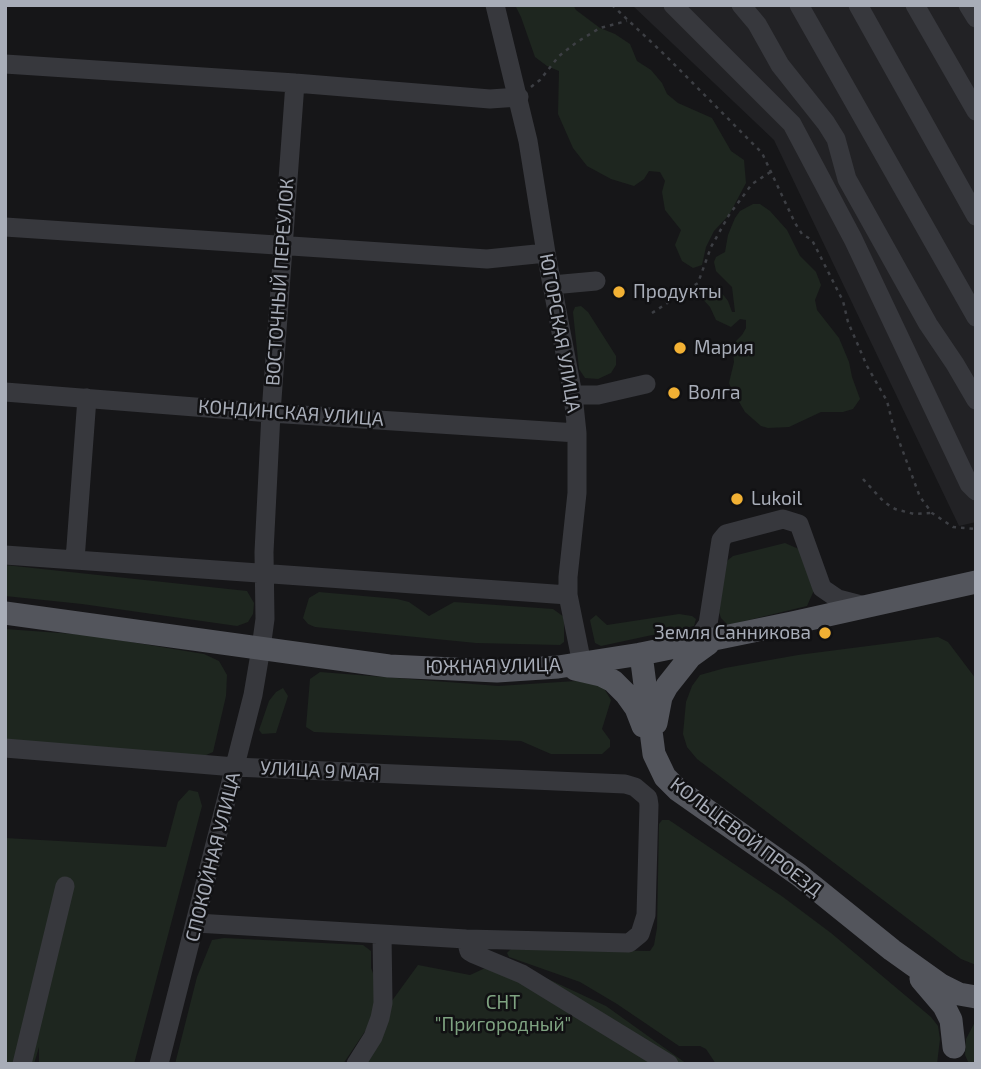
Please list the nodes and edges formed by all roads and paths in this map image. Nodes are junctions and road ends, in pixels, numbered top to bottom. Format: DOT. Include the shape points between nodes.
graph roads {
  1 [pos="495,5"];
  2 [pos="612,5"];
  3 [pos="673,5"];
  4 [pos="741,5"];
  5 [pos="799,5"];
  6 [pos="859,5"];
  7 [pos="915,5"];
  8 [pos="968,5"];
  9 [pos="976,18"];
  10 [pos="627,21"];
  11 [pos="5,64"];
  12 [pos="295,83"];
  13 [pos="519,97"];
  14 [pos="976,111"];
  15 [pos="772,171"];
  16 [pos="976,216"];
  17 [pos="5,227"];
  18 [pos="282,245"];
  19 [pos="546,253"];
  20 [pos="596,281"];
  21 [pos="552,285"];
  22 [pos="652,313"];
  23 [pos="976,317"];
  24 [pos="646,384"];
  25 [pos="5,392"];
  26 [pos="573,395"];
  27 [pos="87,398"];
  28 [pos="976,400"];
  29 [pos="271,413"];
  30 [pos="577,433"];
  31 [pos="863,479"];
  32 [pos="976,491"];
  33 [pos="932,513"];
  34 [pos="976,529"];
  35 [pos="5,555"];
  36 [pos="75,560"];
  37 [pos="264,574"];
  38 [pos="976,582"];
  39 [pos="822,588"];
  40 [pos="568,595"];
  41 [pos="870,607"];
  42 [pos="5,613"];
  43 [pos="711,613"];
  44 [pos="805,621"];
  45 [pos="727,637"];
  46 [pos="685,646"];
  47 [pos="261,648"];
  48 [pos="641,654"];
  49 [pos="582,664"];
  50 [pos="558,667"];
  51 [pos="5,748"];
  52 [pos="653,754"];
  53 [pos="235,767"];
  54 [pos="65,886"];
  55 [pos="196,923"];
  56 [pos="382,934"];
  57 [pos="466,939"];
  58 [pos="892,950"];
  59 [pos="976,997"];
  60 [pos="976,1005"];
  61 [pos="956,1055"];
  62 [pos="22,1064"];
  63 [pos="159,1064"];
  64 [pos="356,1064"];
  65 [pos="669,1064"];
  1 -- 13 [label="street, ЮГОРСКАЯ УЛИЦА"];
  2 -- 10 [label="path"];
  3 -- 32 [label="street" via="792,124"];
  4 -- 28 [label="street" via="836,139 847,179"];
  5 -- 23 [label="street"];
  6 -- 16 [label="street"];
  7 -- 14 [label="street"];
  8 -- 9 [label="street"];
  10 -- 13 [label="path" via="577,42"];
  10 -- 15 [label="path" via="762,153"];
  11 -- 12 [label="street"];
  12 -- 13 [label="street" via="491,99"];
  12 -- 18 [label="street, ВОСТОЧНЫЙ ПЕРЕУЛОК"];
  13 -- 19 [label="street, ЮГОРСКАЯ УЛИЦА"];
  15 -- 22 [label="path" via="752,184 729,215 698,283"];
  15 -- 33 [label="path" via="795,223 812,240 843,301 867,366 887,401 920,497"];
  17 -- 18 [label="street"];
  18 -- 19 [label="street" via="487,259"];
  18 -- 29 [label="street, ВОСТОЧНЫЙ ПЕРЕУЛОК"];
  19 -- 21 [label="street, ЮГОРСКАЯ УЛИЦА"];
  20 -- 21 [label="street"];
  21 -- 26 [label="street, ЮГОРСКАЯ УЛИЦА"];
  24 -- 26 [label="street" via="598,395"];
  25 -- 27 [label="street, КОНДИНСКАЯ УЛИЦА"];
  26 -- 30 [label="street, ЮГОРСКАЯ УЛИЦА"];
  27 -- 29 [label="street, КОНДИНСКАЯ УЛИЦА"];
  27 -- 36 [label="street"];
  29 -- 30 [label="street, КОНДИНСКАЯ УЛИЦА"];
  29 -- 37 [label="street, ВОСТОЧНЫЙ ПЕРЕУЛОК"];
  30 -- 40 [label="street, ЮГОРСКАЯ УЛИЦА"];
  31 -- 33 [label="path" via="895,509"];
  33 -- 34 [label="path" via="953,527"];
  35 -- 36 [label="street"];
  36 -- 37 [label="street"];
  37 -- 40 [label="street"];
  37 -- 47 [label="street, ВОСТОЧНЫЙ ПЕРЕУЛОК"];
  38 -- 41 [label="main road, ЮЖНАЯ УЛИЦА"];
  39 -- 41 [label="street" via="843,601"];
  39 -- 43 [label="street" via="799,524 783,519 726,534 720,540"];
  39 -- 44 [label="street" via="818,606"];
  40 -- 49 [label="street, ЮГОРСКАЯ УЛИЦА"];
  41 -- 44 [label="main road, ЮЖНАЯ УЛИЦА"];
  42 -- 47 [label="main road, ЮЖНАЯ УЛИЦА"];
  43 -- 45 [label="street"];
  43 -- 46 [label="street" via="704,632"];
  44 -- 45 [label="main road, ЮЖНАЯ УЛИЦА"];
  45 -- 46 [label="main road, ЮЖНАЯ УЛИЦА"];
  45 -- 52 [label="main road" via="690,657 667,686 657,714"];
  46 -- 48 [label="main road, ЮЖНАЯ УЛИЦА"];
  47 -- 50 [label="main road, ЮЖНАЯ УЛИЦА" via="445,670"];
  47 -- 53 [label="street, СПОКОЙНАЯ УЛИЦА"];
  48 -- 49 [label="main road, ЮЖНАЯ УЛИЦА"];
  48 -- 52 [label="main road, КОЛЬЦЕВОЙ ПРОЕЗД"];
  49 -- 50 [label="main road, ЮЖНАЯ УЛИЦА"];
  50 -- 52 [label="main road" via="613,681 636,708"];
  51 -- 53 [label="street, УЛИЦА 9 МАЯ"];
  52 -- 58 [label="main road, КОЛЬЦЕВОЙ ПРОЕЗД" via="678,790 799,875"];
  53 -- 55 [label="street, СПОКОЙНАЯ УЛИЦА"];
  53 -- 57 [label="street, УЛИЦА 9 МАЯ" via="611,784 635,787 648,798 646,915 634,940"];
  54 -- 62 [label="street"];
  55 -- 56 [label="street"];
  55 -- 63 [label="street, СПОКОЙНАЯ УЛИЦА"];
  56 -- 57 [label="street"];
  56 -- 64 [label="street" via="380,1018"];
  57 -- 65 [label="street" via="469,951 522,974"];
  58 -- 59 [label="main road, КОЛЬЦЕВОЙ ПРОЕЗД" via="941,985"];
  58 -- 61 [label="main road, КОЛЬЦЕВОЙ ПРОЕЗД" via="944,1006"];
  60 -- 61 [label="main road" via="957,1028"];
}
